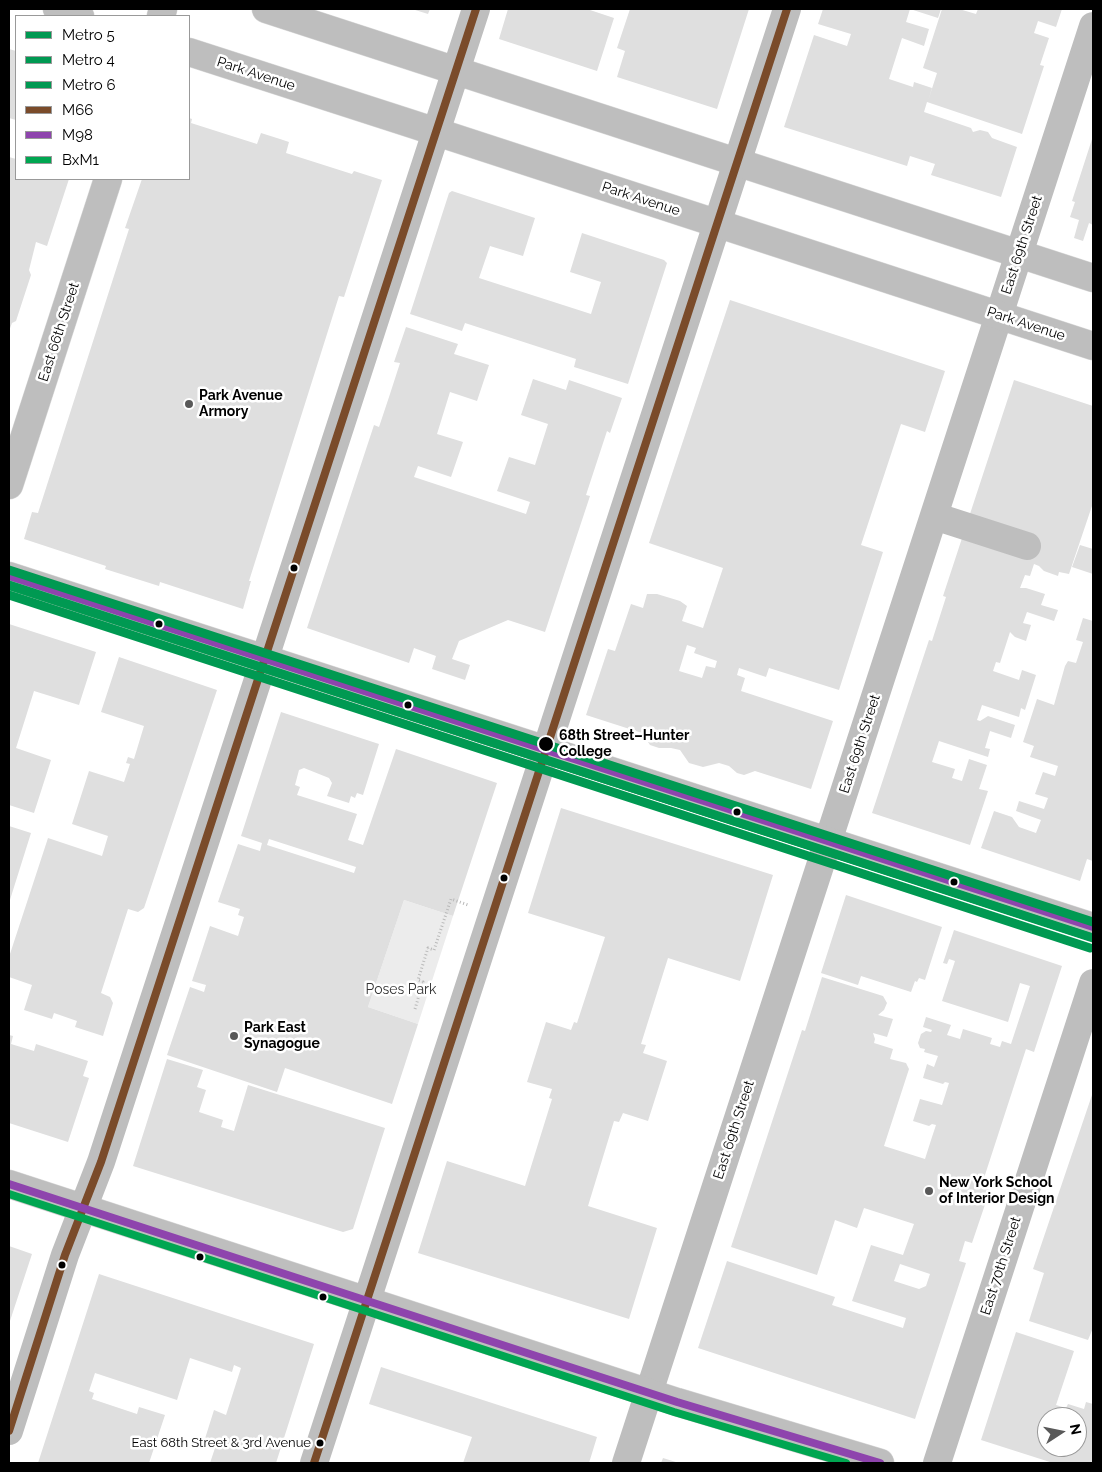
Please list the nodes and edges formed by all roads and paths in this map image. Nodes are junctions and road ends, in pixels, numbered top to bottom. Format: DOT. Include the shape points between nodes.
graph roads {
  1 [pos="56,9"];
  2 [pos="266,9"];
  3 [pos="476,9"];
  4 [pos="787,9"];
  5 [pos="77,15"];
  6 [pos="1093,26"];
  7 [pos="190,52"];
  8 [pos="456,71"];
  9 [pos="436,132"];
  10 [pos="737,163"];
  11 [pos="108,180"];
  12 [pos="717,224"];
  13 [pos="1019,254"];
  14 [pos="1093,278"];
  15 [pos="999,315"];
  16 [pos="1093,346"];
  17 [pos="9,486"];
  18 [pos="934,516"];
  19 [pos="1027,546"];
  20 [pos="9,576"];
  21 [pos="265,659"];
  22 [pos="546,750"];
  23 [pos="828,842"];
  24 [pos="468,905"];
  25 [pos="1093,927"];
  26 [pos="1093,983"];
  27 [pos="415,1009"];
  28 [pos="9,1184"];
  29 [pos="82,1209"];
  30 [pos="367,1301"];
  31 [pos="649,1392"];
  32 [pos="9,1431"];
  33 [pos="314,1463"];
  34 [pos="626,1463"];
  35 [pos="880,1463"];
  36 [pos="937,1463"];
  1 -- 5 [label="street"];
  2 -- 8 [label="street"];
  3 -- 8 [label="street"];
  4 -- 10 [label="street"];
  6 -- 13 [label="street, East 69th Street"];
  7 -- 9 [label="street, Park Avenue"];
  8 -- 9 [label="street"];
  8 -- 10 [label="street"];
  9 -- 12 [label="street, Park Avenue"];
  9 -- 21 [label="street"];
  10 -- 12 [label="street"];
  10 -- 13 [label="street"];
  11 -- 17 [label="street, East 66th Street"];
  12 -- 15 [label="street, Park Avenue"];
  12 -- 22 [label="street"];
  13 -- 14 [label="street"];
  13 -- 15 [label="street, East 69th Street"];
  15 -- 16 [label="street, Park Avenue"];
  15 -- 18 [label="street, East 69th Street"];
  18 -- 19 [label="street"];
  18 -- 23 [label="street, East 69th Street"];
  20 -- 21 [label="street"];
  21 -- 22 [label="street"];
  21 -- 29 [label="street" via="104,1152"];
  22 -- 23 [label="street"];
  22 -- 30 [label="street"];
  23 -- 25 [label="street"];
  23 -- 31 [label="street, East 69th Street"];
  24 -- 27 [label="path" via="450,899 434,950 428,948 418,980 423,982"];
  26 -- 36 [label="street, East 70th Street"];
  28 -- 29 [label="street"];
  29 -- 30 [label="street"];
  29 -- 32 [label="street"];
  30 -- 31 [label="street"];
  30 -- 33 [label="street"];
  31 -- 34 [label="street, East 69th Street"];
  31 -- 35 [label="street"];
}
